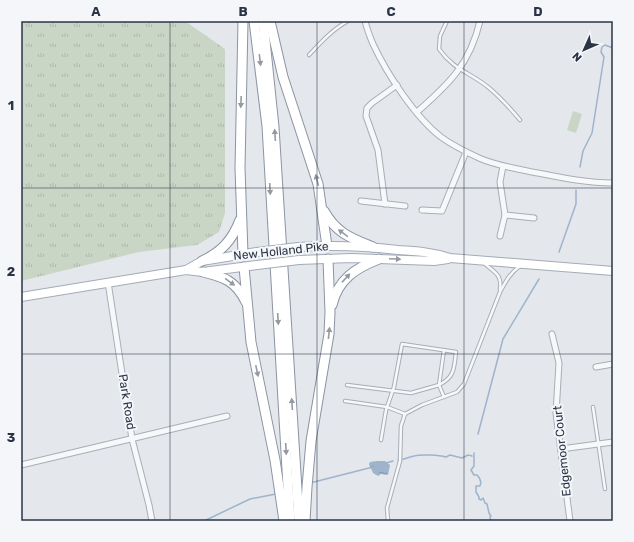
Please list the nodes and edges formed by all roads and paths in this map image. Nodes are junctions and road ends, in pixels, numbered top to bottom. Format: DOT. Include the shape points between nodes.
graph roads {
  1 [pos="243,21"];
  2 [pos="254,21"];
  3 [pos="263,21"];
  4 [pos="270,21"];
  5 [pos="348,21"];
  6 [pos="364,21"];
  7 [pos="447,21"];
  8 [pos="480,21"];
  9 [pos="310,55"];
  10 [pos="459,69"];
  11 [pos="397,85"];
  12 [pos="417,112"];
  13 [pos="520,120"];
  14 [pos="466,152"];
  15 [pos="503,166"];
  16 [pos="613,183"];
  17 [pos="361,201"];
  18 [pos="385,204"];
  19 [pos="405,206"];
  20 [pos="322,207"];
  21 [pos="422,210"];
  22 [pos="505,215"];
  23 [pos="241,217"];
  24 [pos="534,218"];
  25 [pos="500,236"];
  26 [pos="327,246"];
  27 [pos="373,247"];
  28 [pos="243,254"];
  29 [pos="450,258"];
  30 [pos="328,259"];
  31 [pos="379,259"];
  32 [pos="202,261"];
  33 [pos="482,261"];
  34 [pos="522,264"];
  35 [pos="244,267"];
  36 [pos="186,270"];
  37 [pos="613,271"];
  38 [pos="203,272"];
  39 [pos="108,282"];
  40 [pos="500,292"];
  41 [pos="21,297"];
  42 [pos="248,305"];
  43 [pos="330,312"];
  44 [pos="552,334"];
  45 [pos="444,350"];
  46 [pos="613,364"];
  47 [pos="596,367"];
  48 [pos="347,385"];
  49 [pos="439,385"];
  50 [pos="392,392"];
  51 [pos="444,397"];
  52 [pos="345,401"];
  53 [pos="387,407"];
  54 [pos="593,407"];
  55 [pos="405,414"];
  56 [pos="227,416"];
  57 [pos="132,439"];
  58 [pos="381,440"];
  59 [pos="613,442"];
  60 [pos="598,444"];
  61 [pos="561,449"];
  62 [pos="21,465"];
  63 [pos="604,489"];
  64 [pos="289,490"];
  65 [pos="152,521"];
  66 [pos="284,521"];
  67 [pos="290,521"];
  68 [pos="299,521"];
  69 [pos="305,521"];
  70 [pos="388,521"];
  71 [pos="570,521"];
  1 -- 23 [label="highway, one-way"];
  2 -- 64 [label="highway, one-way" via="266,126"];
  64 -- 3 [label="highway, one-way" via="274,127"];
  20 -- 4 [label="highway, one-way" via="315,172 283,76"];
  5 -- 9 [label="lane" via="340,25"];
  6 -- 11 [label="street" via="373,44"];
  7 -- 10 [label="lane" via="440,36 439,49 447,60"];
  8 -- 10 [label="street" via="473,44"];
  10 -- 12 [label="street" via="440,92"];
  10 -- 13 [label="lane" via="487,87 506,103"];
  11 -- 12 [label="street"];
  11 -- 18 [label="street" via="366,108 366,116 378,150"];
  12 -- 14 [label="street" via="441,137"];
  14 -- 15 [label="street"];
  14 -- 21 [label="street" via="442,211"];
  15 -- 16 [label="street" via="573,180"];
  15 -- 22 [label="street" via="500,182"];
  17 -- 18 [label="street"];
  18 -- 19 [label="street"];
  20 -- 26 [label="highway"];
  27 -- 20 [label="highway, one-way" via="342,232 330,221"];
  22 -- 24 [label="street"];
  22 -- 25 [label="street"];
  23 -- 28 [label="highway"];
  23 -- 32 [label="highway" via="227,244 216,254"];
  26 -- 27 [label="main road, New Holland Pike"];
  26 -- 28 [label="main road, New Holland Pike, bridge"];
  26 -- 30 [label="main road"];
  27 -- 29 [label="main road, New Holland Pike" via="434,253"];
  28 -- 32 [label="main road, New Holland Pike"];
  28 -- 35 [label="main road"];
  31 -- 29 [label="main road, New Holland Pike, one-way" via="434,261"];
  29 -- 33 [label="main road, New Holland Pike"];
  30 -- 31 [label="main road, New Holland Pike"];
  30 -- 35 [label="main road, New Holland Pike, bridge"];
  30 -- 43 [label="highway"];
  43 -- 31 [label="highway, one-way" via="334,296 343,280 361,266"];
  32 -- 36 [label="main road, New Holland Pike"];
  33 -- 34 [label="main road, New Holland Pike"];
  33 -- 40 [label="lane" via="499,276"];
  34 -- 37 [label="main road, New Holland Pike"];
  34 -- 40 [label="lane" via="512,272"];
  35 -- 38 [label="main road, New Holland Pike"];
  35 -- 42 [label="highway"];
  36 -- 38 [label="main road, New Holland Pike"];
  36 -- 39 [label="main road, New Holland Pike"];
  38 -- 42 [label="highway, one-way" via="232,283"];
  39 -- 41 [label="main road, New Holland Pike"];
  39 -- 57 [label="street, Park Road"];
  40 -- 51 [label="lane" via="464,384 457,392"];
  42 -- 64 [label="highway, one-way" via="252,342 275,460"];
  69 -- 43 [label="highway, one-way" via="314,424 328,343"];
  44 -- 61 [label="street, Edgemoor Court" via="559,363 556,408"];
  45 -- 49 [label="lane"];
  45 -- 49 [label="lane" via="456,352 453,374"];
  45 -- 50 [label="lane" via="402,344"];
  46 -- 47 [label="street"];
  48 -- 50 [label="lane"];
  49 -- 50 [label="lane" via="411,393"];
  49 -- 51 [label="lane"];
  50 -- 53 [label="lane"];
  51 -- 55 [label="lane"];
  52 -- 53 [label="lane"];
  53 -- 55 [label="lane"];
  53 -- 58 [label="lane"];
  54 -- 60 [label="lane"];
  55 -- 70 [label="lane" via="401,426 400,461 387,508"];
  56 -- 57 [label="street"];
  57 -- 62 [label="street"];
  57 -- 65 [label="street, Park Road"];
  59 -- 60 [label="street"];
  60 -- 61 [label="street"];
  60 -- 63 [label="lane"];
  61 -- 71 [label="street, Edgemoor Court"];
  64 -- 66 [label="highway"];
  64 -- 67 [label="highway"];
  64 -- 68 [label="highway"];
}
